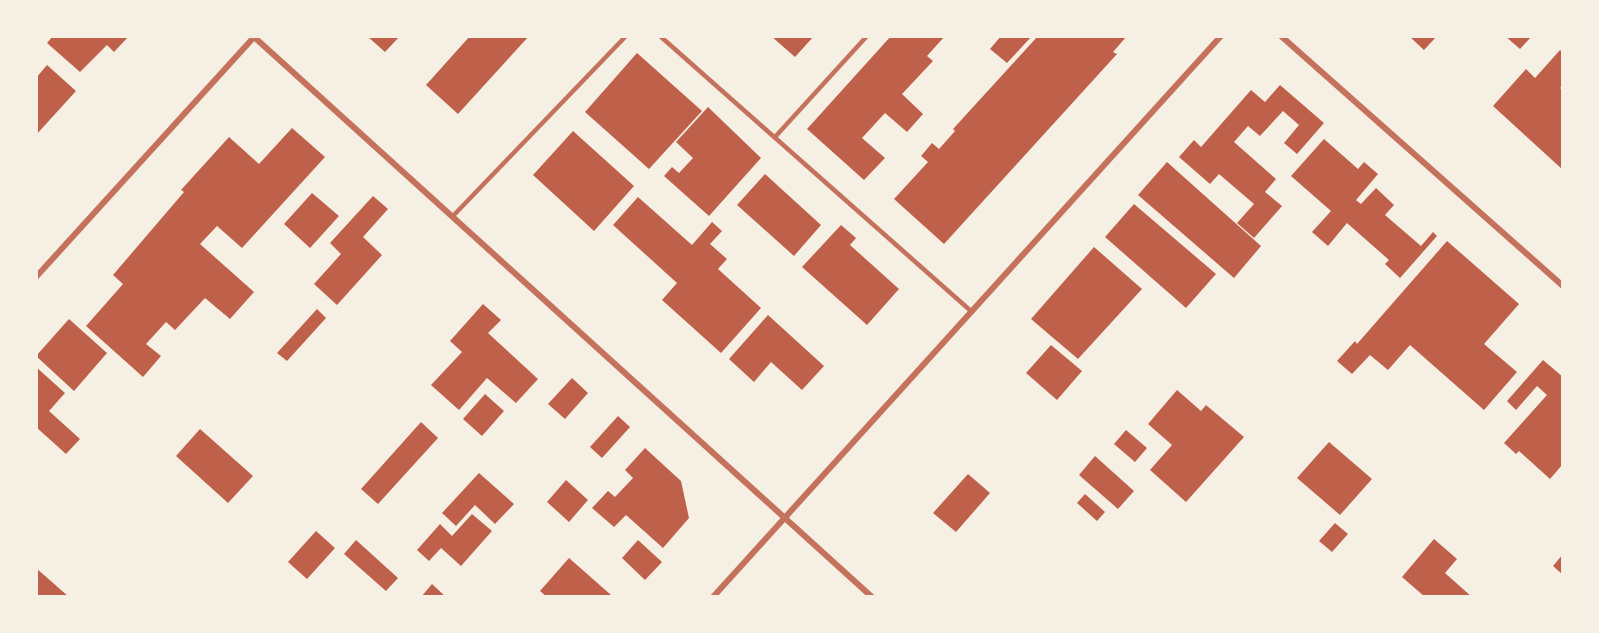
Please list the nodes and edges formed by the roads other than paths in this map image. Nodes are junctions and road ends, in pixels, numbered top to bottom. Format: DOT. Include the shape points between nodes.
graph roads {
  1 [pos="254,36"];
  2 [pos="626,36"];
  3 [pos="660,36"];
  4 [pos="867,36"];
  5 [pos="1221,36"];
  6 [pos="1281,36"];
  7 [pos="775,137"];
  8 [pos="452,217"];
  9 [pos="36,277"];
  10 [pos="1563,286"];
  11 [pos="972,312"];
  12 [pos="783,519"];
  13 [pos="713,597"];
  14 [pos="872,597"];
  1 -- 8 [label="street"];
  1 -- 9 [label="street"];
  2 -- 8 [label="lane"];
  3 -- 7 [label="lane"];
  4 -- 7 [label="lane"];
  5 -- 11 [label="street"];
  6 -- 10 [label="street"];
  7 -- 11 [label="lane"];
  8 -- 12 [label="street"];
  11 -- 12 [label="street"];
  12 -- 13 [label="street"];
  12 -- 14 [label="street"];
}
